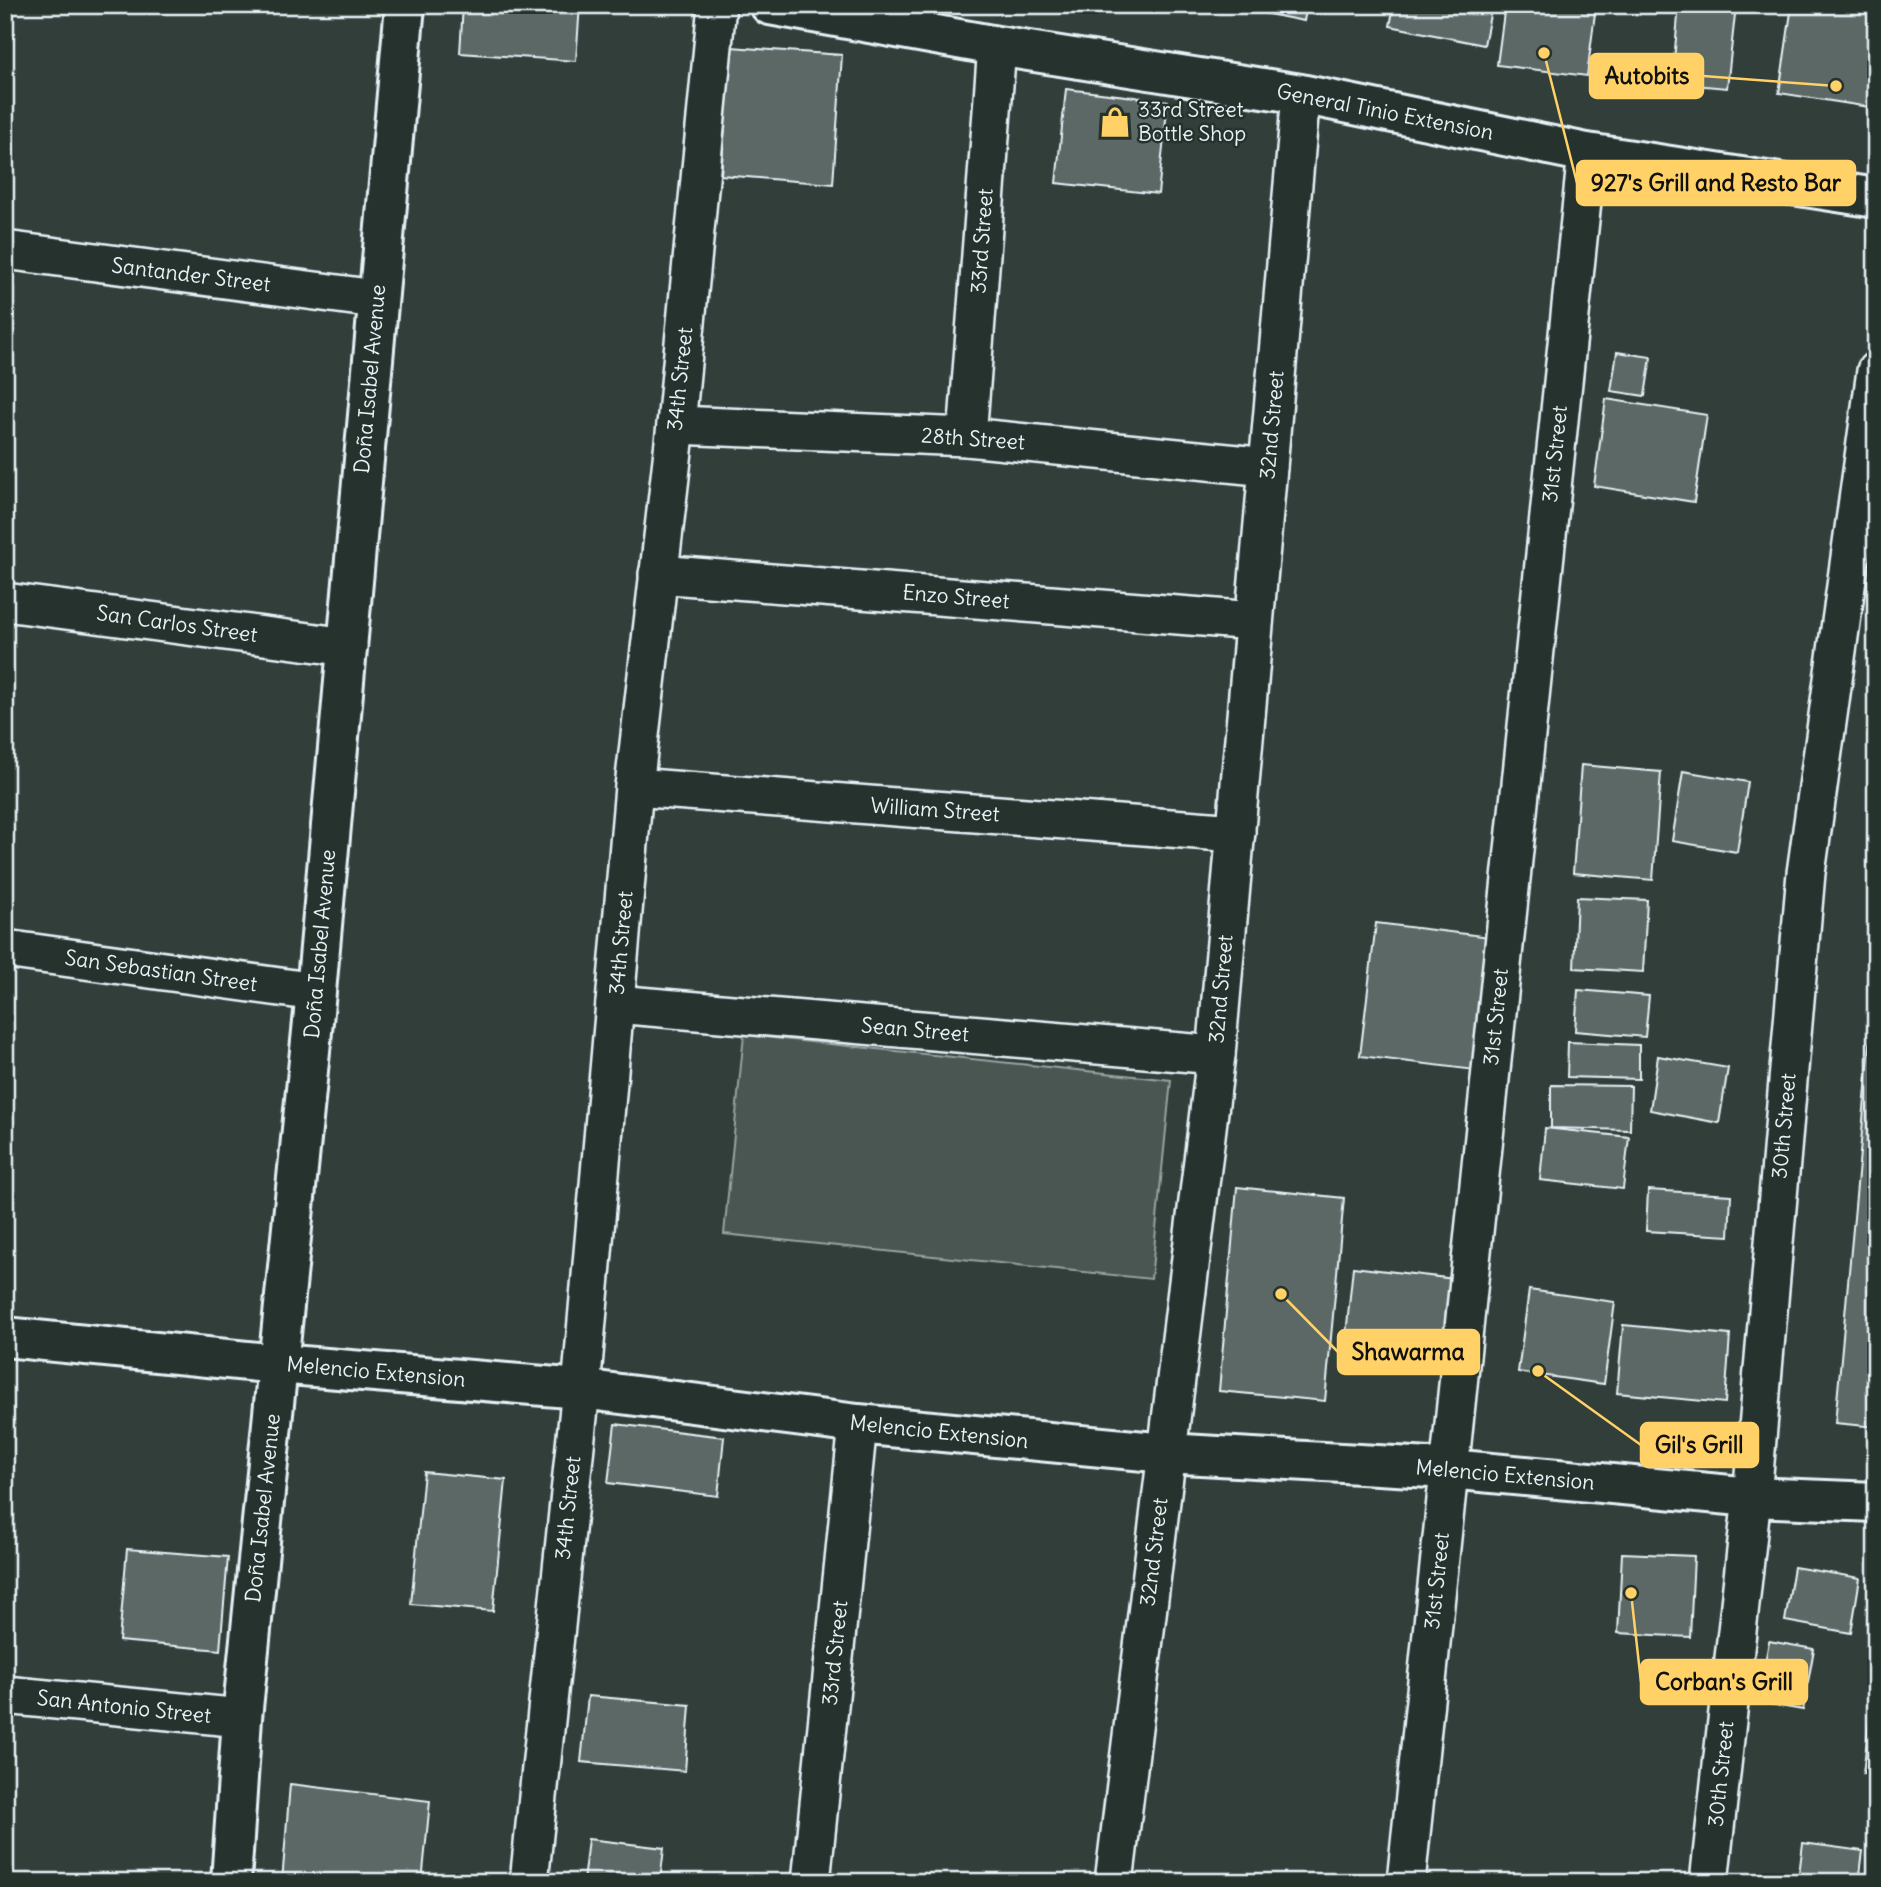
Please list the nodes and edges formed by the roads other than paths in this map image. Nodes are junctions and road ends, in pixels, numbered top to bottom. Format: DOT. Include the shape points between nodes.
graph roads {
  1 [pos="405,5"];
  2 [pos="718,5"];
  3 [pos="770,5"];
  4 [pos="997,46"];
  5 [pos="1301,94"];
  6 [pos="1587,153"];
  7 [pos="1876,198"];
  8 [pos="5,250"];
  9 [pos="376,299"];
  10 [pos="1876,372"];
  11 [pos="676,425"];
  12 [pos="967,437"];
  13 [pos="1268,467"];
  14 [pos="659,574"];
  15 [pos="5,601"];
  16 [pos="1254,621"];
  17 [pos="348,647"];
  18 [pos="634,787"];
  19 [pos="1236,833"];
  20 [pos="5,949"];
  21 [pos="316,992"];
  22 [pos="615,1004"];
  23 [pos="1216,1055"];
  24 [pos="5,1337"];
  25 [pos="278,1364"];
  26 [pos="581,1389"];
  27 [pos="858,1424"];
  28 [pos="1166,1453"];
  29 [pos="1449,1469"];
  30 [pos="1752,1497"];
  31 [pos="1876,1502"];
  32 [pos="5,1695"];
  33 [pos="242,1718"];
  34 [pos="231,1882"];
  35 [pos="529,1882"];
  36 [pos="811,1882"];
  37 [pos="1114,1882"];
  38 [pos="1406,1882"];
  39 [pos="1709,1882"];
  1 -- 9 [label="street, Doña Isabel Avenue"];
  2 -- 11 [label="street, 34th Street"];
  3 -- 4 [label="street, General Tinio Extension"];
  4 -- 5 [label="street, General Tinio Extension"];
  4 -- 12 [label="street, 33rd Street"];
  5 -- 6 [label="street, General Tinio Extension"];
  5 -- 13 [label="street, 32nd Street"];
  6 -- 7 [label="street, General Tinio Extension"];
  6 -- 29 [label="street, 31st Street"];
  8 -- 9 [label="street, Santander Street"];
  9 -- 17 [label="street, Doña Isabel Avenue"];
  10 -- 30 [label="street, 30th Street" via="1806,873"];
  11 -- 12 [label="street, 28th Street"];
  11 -- 14 [label="street, 34th Street"];
  12 -- 13 [label="street, 28th Street"];
  13 -- 16 [label="street, 32nd Street"];
  14 -- 16 [label="street, Enzo Street"];
  14 -- 18 [label="street, 34th Street"];
  15 -- 17 [label="street, San Carlos Street"];
  16 -- 19 [label="street, 32nd Street"];
  17 -- 21 [label="street, Doña Isabel Avenue"];
  18 -- 19 [label="street, William Street"];
  18 -- 22 [label="street, 34th Street"];
  19 -- 23 [label="street, 32nd Street"];
  20 -- 21 [label="street, San Sebastian Street"];
  21 -- 25 [label="street, Doña Isabel Avenue"];
  22 -- 23 [label="street, Sean Street"];
  22 -- 26 [label="street, 34th Street"];
  23 -- 28 [label="street, 32nd Street"];
  24 -- 25 [label="street, Melencio Extension"];
  25 -- 26 [label="street, Melencio Extension"];
  25 -- 33 [label="street, Doña Isabel Avenue"];
  26 -- 27 [label="street, Melencio Extension"];
  26 -- 35 [label="street, 34th Street"];
  27 -- 28 [label="street, Melencio Extension"];
  27 -- 36 [label="street, 33rd Street"];
  28 -- 29 [label="street, Melencio Extension"];
  28 -- 37 [label="street, 32nd Street"];
  29 -- 30 [label="street, Melencio Extension"];
  29 -- 38 [label="street, 31st Street"];
  30 -- 31 [label="street, Melencio Extension"];
  30 -- 39 [label="street, 30th Street"];
  32 -- 33 [label="street, San Antonio Street"];
  33 -- 34 [label="street, Doña Isabel Avenue"];
}
